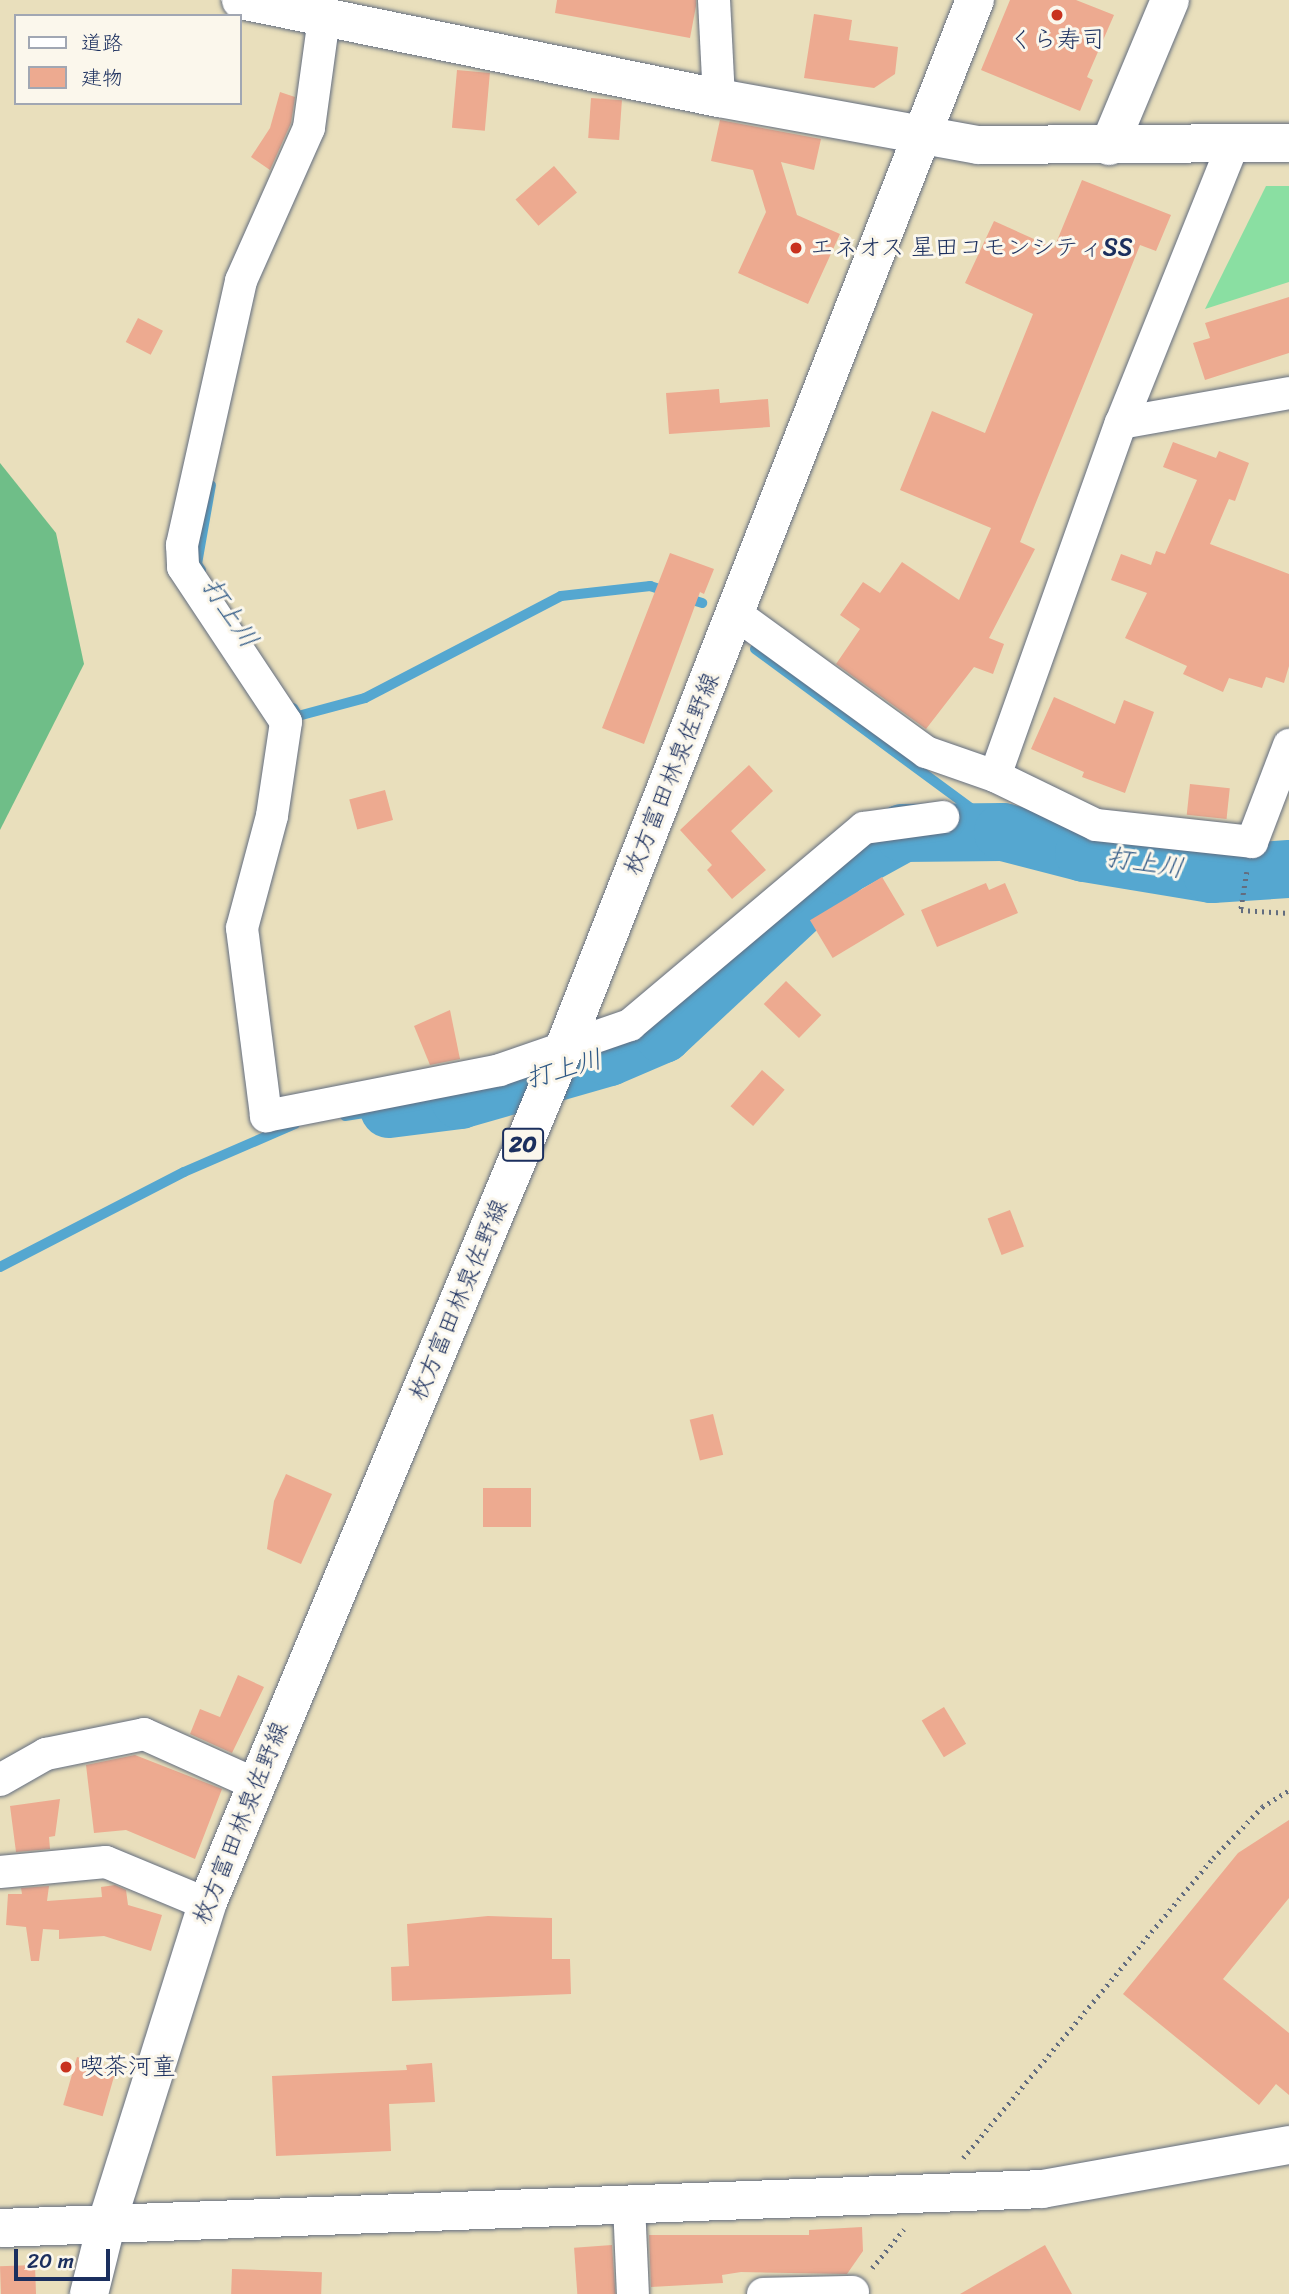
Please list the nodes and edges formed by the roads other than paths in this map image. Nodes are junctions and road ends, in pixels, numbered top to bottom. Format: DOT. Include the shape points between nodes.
graph roads {
  1 [pos="241,0"];
  2 [pos="714,0"];
  3 [pos="975,0"];
  4 [pos="1170,0"];
  5 [pos="336,14"];
  6 [pos="719,98"];
  7 [pos="920,135"];
  8 [pos="1234,142"];
  9 [pos="1289,142"];
  10 [pos="1109,146"];
  11 [pos="1289,393"];
  12 [pos="1121,423"];
  13 [pos="736,614"];
  14 [pos="1289,745"];
  15 [pos="995,776"];
  16 [pos="943,817"];
  17 [pos="564,1048"];
  18 [pos="0,1780"];
  19 [pos="255,1784"];
  20 [pos="0,1872"];
  21 [pos="207,1904"];
  22 [pos="1289,2145"];
  23 [pos="629,2204"];
  24 [pos="107,2222"];
  25 [pos="0,2228"];
  26 [pos="853,2292"];
  27 [pos="89,2294"];
  28 [pos="633,2294"];
  29 [pos="763,2294"];
  1 -- 5 [label="street"];
  2 -- 6 [label="street"];
  3 -- 7 [label="street, 枚方富田林泉佐野線 / 20"];
  4 -- 10 [label="street"];
  5 -- 6 [label="street"];
  5 -- 17 [label="street" via="309,128 242,281 182,545 183,567 286,722 272,816 242,928 266,1116 500,1070"];
  6 -- 7 [label="street"];
  7 -- 10 [label="street" via="978,145"];
  7 -- 13 [label="street, 枚方富田林泉佐野線 / 20"];
  8 -- 9 [label="street"];
  8 -- 10 [label="street"];
  8 -- 12 [label="street"];
  11 -- 12 [label="street"];
  12 -- 15 [label="street"];
  13 -- 15 [label="street" via="926,752"];
  13 -- 17 [label="street, 枚方富田林泉佐野線 / 20"];
  14 -- 15 [label="street" via="1252,842 1096,825"];
  16 -- 17 [label="street" via="864,828 630,1025"];
  17 -- 19 [label="street, 枚方富田林泉佐野線 / 20"];
  18 -- 19 [label="street" via="46,1754 144,1734"];
  19 -- 21 [label="street, 枚方富田林泉佐野線 / 20"];
  20 -- 21 [label="street" via="106,1862"];
  21 -- 24 [label="street, 枚方富田林泉佐野線 / 20"];
  22 -- 23 [label="street" via="1042,2189"];
  23 -- 24 [label="street"];
  23 -- 28 [label="street"];
  24 -- 25 [label="street"];
  24 -- 27 [label="street, 枚方富田林泉佐野線 / 20"];
  26 -- 29 [label="street"];
}
